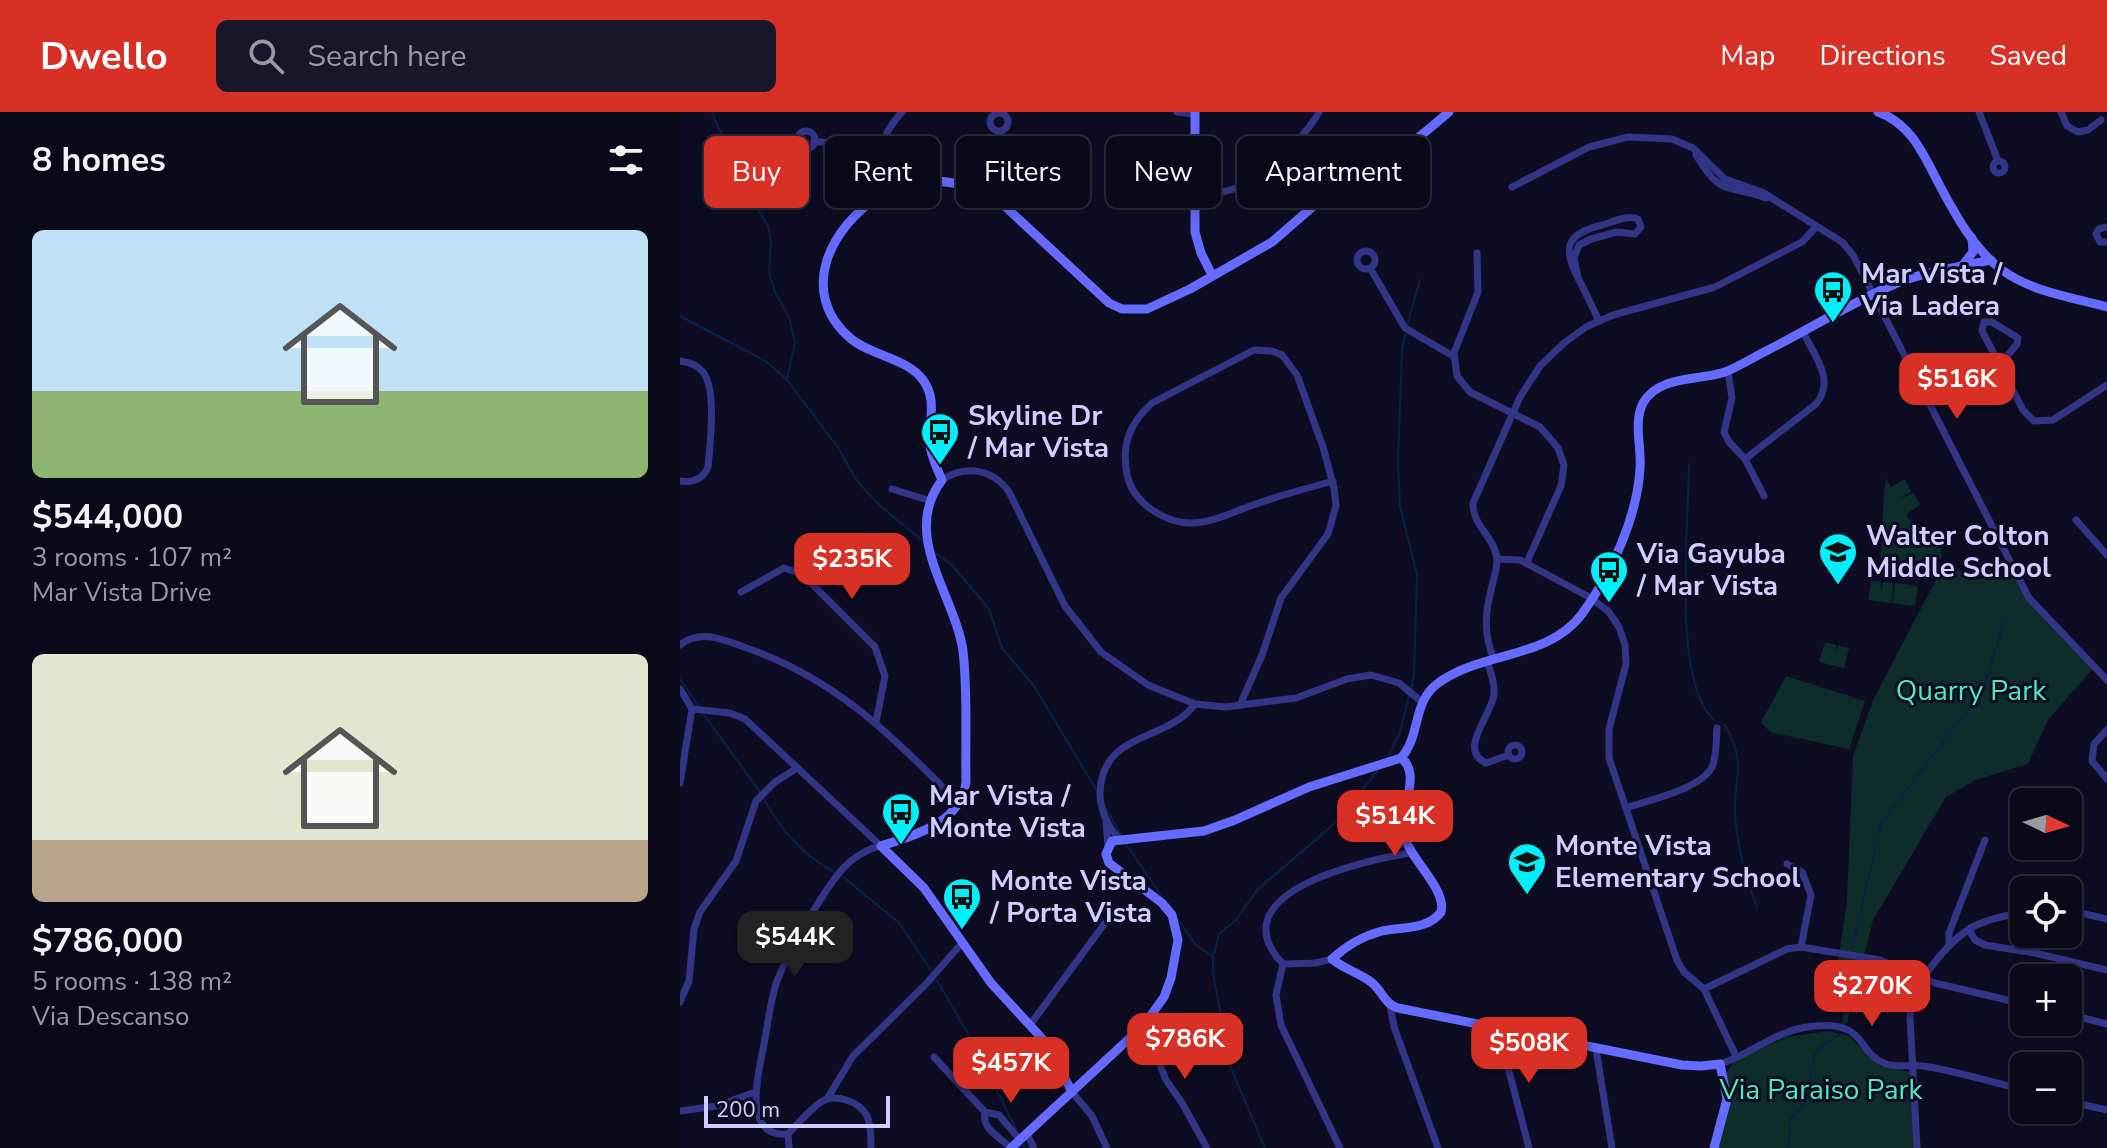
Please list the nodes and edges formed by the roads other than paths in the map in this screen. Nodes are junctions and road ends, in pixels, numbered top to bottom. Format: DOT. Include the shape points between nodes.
graph roads {
  1 [pos="902,112"];
  2 [pos="1177,112"];
  3 [pos="1319,112"];
  4 [pos="1449,112"];
  5 [pos="1878,112"];
  6 [pos="1979,112"];
  7 [pos="2061,112"];
  8 [pos="1195,113"];
  9 [pos="2101,120"];
  10 [pos="884,136"];
  11 [pos="1195,136"];
  12 [pos="814,141"];
  13 [pos="825,142"];
  14 [pos="1998,161"];
  15 [pos="940,181"];
  16 [pos="1512,187"];
  17 [pos="1221,192"];
  18 [pos="860,208"];
  19 [pos="1196,208"];
  20 [pos="1816,227"];
  21 [pos="2107,227"];
  22 [pos="1972,238"];
  23 [pos="2107,242"];
  24 [pos="1477,253"];
  25 [pos="1991,260"];
  26 [pos="1962,266"];
  27 [pos="1370,268"];
  28 [pos="2002,269"];
  29 [pos="1212,275"];
  30 [pos="1578,277"];
  31 [pos="1873,295"];
  32 [pos="2107,307"];
  33 [pos="1599,321"];
  34 [pos="1803,332"];
  35 [pos="1453,356"];
  36 [pos="680,361"];
  37 [pos="2000,365"];
  38 [pos="1728,371"];
  39 [pos="2107,385"];
  40 [pos="1513,413"];
  41 [pos="1745,459"];
  42 [pos="942,480"];
  43 [pos="680,481"];
  44 [pos="1333,481"];
  45 [pos="892,489"];
  46 [pos="1764,496"];
  47 [pos="931,501"];
  48 [pos="2076,520"];
  49 [pos="2107,555"];
  50 [pos="1497,559"];
  51 [pos="1527,562"];
  52 [pos="741,592"];
  53 [pos="1591,598"];
  54 [pos="680,645"];
  55 [pos="1490,661"];
  56 [pos="2107,680"];
  57 [pos="680,689"];
  58 [pos="1422,702"];
  59 [pos="1195,704"];
  60 [pos="1240,705"];
  61 [pos="692,709"];
  62 [pos="876,722"];
  63 [pos="1717,728"];
  64 [pos="2107,730"];
  65 [pos="1414,739"];
  66 [pos="1509,755"];
  67 [pos="1401,758"];
  68 [pos="797,768"];
  69 [pos="1410,774"];
  70 [pos="2107,779"];
  71 [pos="680,783"];
  72 [pos="960,804"];
  73 [pos="1626,808"];
  74 [pos="1106,819"];
  75 [pos="1119,838"];
  76 [pos="1985,840"];
  77 [pos="881,846"];
  78 [pos="1108,847"];
  79 [pos="1411,853"];
  80 [pos="1787,864"];
  81 [pos="2082,913"];
  82 [pos="2010,916"];
  83 [pos="2107,919"];
  84 [pos="1105,923"];
  85 [pos="1969,930"];
  86 [pos="962,943"];
  87 [pos="1949,946"];
  88 [pos="1801,947"];
  89 [pos="1332,959"];
  90 [pos="1283,964"];
  91 [pos="2107,970"];
  92 [pos="1925,978"];
  93 [pos="1704,989"];
  94 [pos="2010,1001"];
  95 [pos="680,1002"];
  96 [pos="1390,1005"];
  97 [pos="2082,1018"];
  98 [pos="2107,1024"];
  99 [pos="1030,1025"];
  100 [pos="1144,1025"];
  101 [pos="1498,1029"];
  102 [pos="1596,1049"];
  103 [pos="1736,1056"];
  104 [pos="934,1057"];
  105 [pos="1720,1064"];
  106 [pos="1913,1065"];
  107 [pos="2010,1087"];
  108 [pos="755,1092"];
  109 [pos="1072,1092"];
  110 [pos="827,1099"];
  111 [pos="2082,1104"];
  112 [pos="2107,1110"];
  113 [pos="680,1111"];
  114 [pos="985,1112"];
  115 [pos="1007,1125"];
  116 [pos="788,1134"];
  117 [pos="996,1135"];
  118 [pos="1023,1137"];
  119 [pos="789,1148"];
  120 [pos="871,1148"];
  121 [pos="1011,1148"];
  122 [pos="1034,1148"];
  123 [pos="1107,1148"];
  124 [pos="1207,1148"];
  125 [pos="1340,1148"];
  126 [pos="1438,1148"];
  127 [pos="1529,1148"];
  128 [pos="1612,1148"];
  129 [pos="1714,1148"];
  130 [pos="1917,1148"];
  1 -- 10 [label="street"];
  2 -- 8 [label="street"];
  3 -- 17 [label="street" via="1303,134 1248,182"];
  4 -- 29 [label="street" via="1383,176 1325,196 1272,242"];
  5 -- 22 [label="street" via="1918,143"];
  6 -- 14 [label="street"];
  7 -- 9 [label="street" via="2075,131 2086,131"];
  8 -- 11 [label="street"];
  12 -- 13 [label="street"];
  15 -- 29 [label="street" via="996,198 1101,297 1122,309 1161,305"];
  16 -- 20 [label="street" via="1571,154 1621,138 1662,137 1690,147 1725,179 1758,190"];
  18 -- 42 [label="street" via="832,243 825,293 835,320 851,339 924,381 932,402 930,448"];
  19 -- 29 [label="street" via="1197,242"];
  20 -- 31 [label="street" via="1850,250"];
  20 -- 33 [label="street" via="1802,242 1715,287"];
  21 -- 23 [label="street" via="2096,237"];
  22 -- 25 [label="street"];
  22 -- 26 [label="street" via="1973,252"];
  24 -- 35 [label="street" via="1478,292"];
  25 -- 26 [label="street"];
  25 -- 28 [label="street"];
  26 -- 28 [label="street"];
  26 -- 31 [label="street" via="1914,277"];
  27 -- 35 [label="street" via="1401,324"];
  28 -- 32 [label="street" via="2042,290"];
  30 -- 30 [label="street" via="1574,258 1579,245 1617,232 1635,234 1641,227 1638,219 1630,216 1577,236 1568,256"];
  30 -- 33 [label="street"];
  31 -- 34 [label="street"];
  31 -- 56 [label="street" via="2029,598"];
  33 -- 40 [label="street" via="1576,333 1540,366"];
  34 -- 38 [label="street"];
  34 -- 41 [label="street" via="1823,372 1823,395"];
  35 -- 40 [label="street" via="1464,388"];
  36 -- 43 [label="street" via="702,371 711,406 705,473 697,480"];
  37 -- 37 [label="street" via="1982,331 1984,322 2018,338"];
  37 -- 39 [label="street" via="2034,421 2053,420"];
  38 -- 41 [label="street" via="1732,398 1724,432"];
  38 -- 53 [label="street" via="1667,383 1645,400 1639,414 1641,466 1635,507"];
  40 -- 50 [label="street" via="1473,508"];
  40 -- 51 [label="street" via="1545,433 1564,465 1561,486"];
  41 -- 46 [label="street"];
  42 -- 47 [label="street"];
  42 -- 59 [label="street" via="970,470 1001,481 1065,606 1090,640 1125,671"];
  44 -- 44 [label="street" via="1297,375 1272,351 1248,351 1152,403 1126,441 1133,489 1154,512 1182,522 1218,518"];
  44 -- 60 [label="street" via="1336,506 1331,527 1281,598"];
  45 -- 47 [label="street"];
  47 -- 72 [label="street" via="927,546 955,618 963,656 966,782"];
  48 -- 49 [label="street"];
  50 -- 51 [label="street"];
  50 -- 55 [label="street" via="1485,621"];
  51 -- 53 [label="street"];
  52 -- 62 [label="street" via="784,568 802,574 880,656 884,695"];
  53 -- 55 [label="street" via="1559,635"];
  53 -- 73 [label="street" via="1613,617 1625,645 1625,671 1608,743"];
  54 -- 62 [label="street" via="709,636 767,655 806,673"];
  55 -- 58 [label="street" via="1446,679"];
  55 -- 66 [label="street" via="1494,696 1474,752 1486,763"];
  57 -- 61 [label="street"];
  58 -- 60 [label="street" via="1399,683 1371,675 1296,698"];
  58 -- 65 [label="street"];
  59 -- 60 [label="street"];
  59 -- 74 [label="street" via="1179,720 1132,741 1105,766 1100,799"];
  61 -- 68 [label="street" via="738,715"];
  61 -- 71 [label="street"];
  62 -- 72 [label="street"];
  63 -- 73 [label="street" via="1714,758 1705,777"];
  64 -- 70 [label="street" via="2094,744 2092,761"];
  65 -- 67 [label="street"];
  65 -- 69 [label="street"];
  67 -- 69 [label="street"];
  67 -- 75 [label="street" via="1320,783 1204,831"];
  68 -- 77 [label="street"];
  68 -- 95 [label="street" via="756,801 736,861 700,912 689,981"];
  69 -- 79 [label="street" via="1402,825"];
  72 -- 77 [label="street" via="924,830"];
  73 -- 93 [label="street" via="1680,965"];
  74 -- 75 [label="street"];
  74 -- 78 [label="street"];
  75 -- 78 [label="street"];
  76 -- 87 [label="street" via="1949,933"];
  77 -- 86 [label="street" via="924,888"];
  77 -- 108 [label="street" via="841,871 781,973"];
  78 -- 100 [label="street" via="1112,867 1162,903 1176,922 1175,968 1164,997"];
  79 -- 89 [label="street" via="1442,898 1438,917 1358,940"];
  79 -- 90 [label="street" via="1335,870 1279,902 1269,913 1265,932"];
  80 -- 88 [label="street" via="1802,872 1811,895"];
  81 -- 83 [label="street"];
  82 -- 85 [label="street"];
  84 -- 99 [label="street"];
  85 -- 87 [label="street"];
  85 -- 91 [label="street" via="1985,945"];
  86 -- 99 [label="street"];
  86 -- 110 [label="street" via="860,1048"];
  87 -- 92 [label="street"];
  88 -- 92 [label="street" via="1880,960"];
  88 -- 93 [label="street"];
  89 -- 90 [label="street"];
  89 -- 96 [label="street" via="1371,981"];
  90 -- 125 [label="street" via="1276,995 1281,1025"];
  92 -- 94 [label="street"];
  92 -- 106 [label="street" via="1911,1007"];
  93 -- 103 [label="street"];
  96 -- 101 [label="street"];
  96 -- 126 [label="street"];
  97 -- 98 [label="street"];
  99 -- 109 [label="street" via="1054,1052"];
  100 -- 109 [label="street"];
  100 -- 124 [label="street" via="1166,1080"];
  101 -- 102 [label="street"];
  101 -- 127 [label="street"];
  102 -- 105 [label="street" via="1690,1066"];
  102 -- 128 [label="street"];
  103 -- 105 [label="street"];
  103 -- 106 [label="street" via="1784,1033 1826,1025 1856,1034 1886,1064"];
  104 -- 114 [label="street"];
  105 -- 129 [label="street" via="1727,1099"];
  106 -- 107 [label="street"];
  106 -- 130 [label="street"];
  108 -- 113 [label="street" via="717,1106"];
  108 -- 116 [label="street" via="764,1125"];
  109 -- 118 [label="street"];
  109 -- 123 [label="street" via="1092,1116"];
  110 -- 116 [label="street"];
  110 -- 120 [label="street" via="842,1099 863,1110"];
  111 -- 112 [label="street"];
  114 -- 115 [label="street" via="996,1113"];
  114 -- 117 [label="street" via="986,1124"];
  115 -- 117 [label="street" via="1005,1133"];
  115 -- 118 [label="street"];
  116 -- 119 [label="street"];
  117 -- 121 [label="street"];
  118 -- 121 [label="street"];
  118 -- 122 [label="street"];
}
